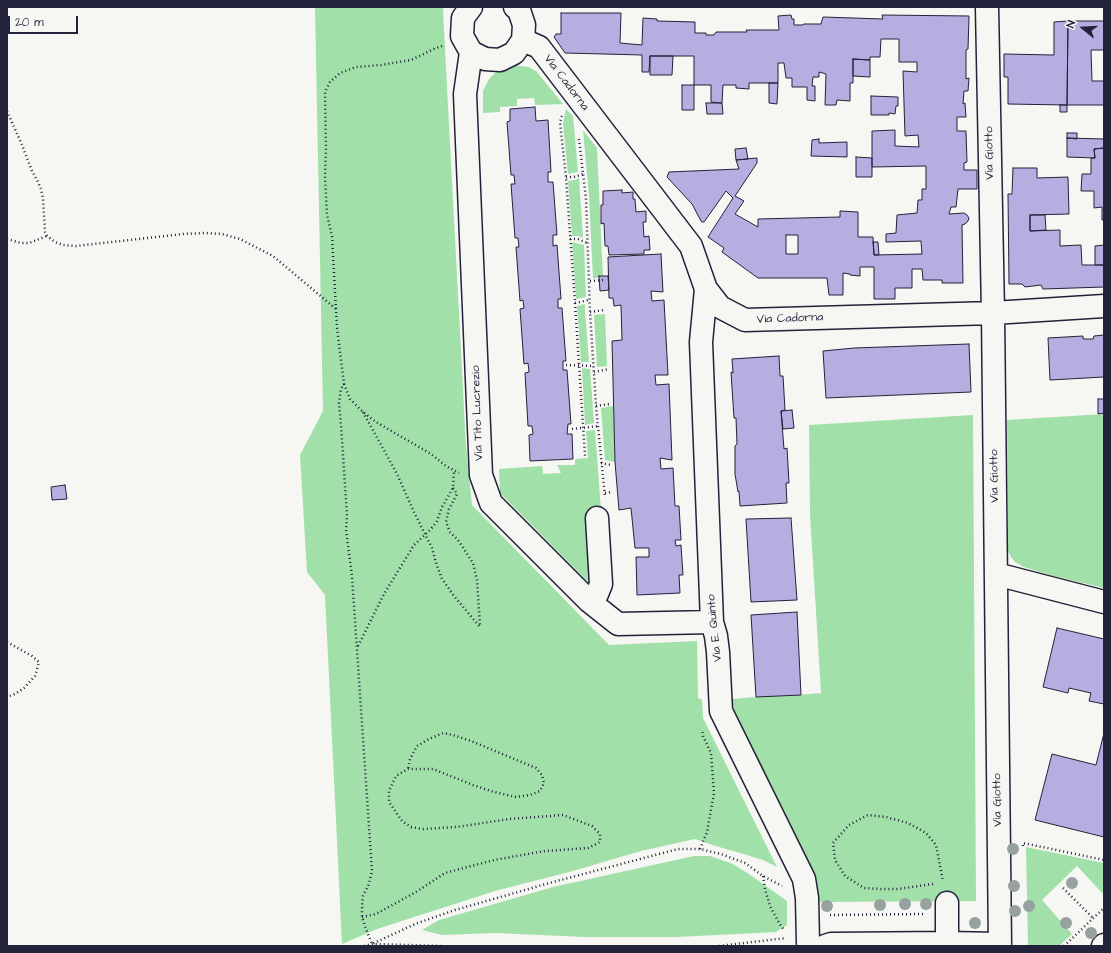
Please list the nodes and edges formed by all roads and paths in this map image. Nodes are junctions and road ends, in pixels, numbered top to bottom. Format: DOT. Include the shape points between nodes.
graph roads {
  1 [pos="471,7"];
  2 [pos="515,7"];
  3 [pos="987,7"];
  4 [pos="523,40"];
  5 [pos="467,44"];
  6 [pos="578,99"];
  7 [pos="7,111"];
  8 [pos="579,138"];
  9 [pos="583,174"];
  10 [pos="566,177"];
  11 [pos="47,236"];
  12 [pos="7,239"];
  13 [pos="570,239"];
  14 [pos="588,242"];
  15 [pos="604,280"];
  16 [pos="590,281"];
  17 [pos="706,289"];
  18 [pos="589,300"];
  19 [pos="575,303"];
  20 [pos="1104,306"];
  21 [pos="336,310"];
  22 [pos="604,310"];
  23 [pos="590,312"];
  24 [pos="993,313"];
  25 [pos="579,364"];
  26 [pos="566,365"];
  27 [pos="594,366"];
  28 [pos="609,369"];
  29 [pos="594,372"];
  30 [pos="344,384"];
  31 [pos="610,404"];
  32 [pos="596,406"];
  33 [pos="363,412"];
  34 [pos="599,426"];
  35 [pos="583,428"];
  36 [pos="572,429"];
  37 [pos="585,456"];
  38 [pos="601,462"];
  39 [pos="611,465"];
  40 [pos="454,471"];
  41 [pos="481,475"];
  42 [pos="453,488"];
  43 [pos="612,492"];
  44 [pos="605,493"];
  45 [pos="601,509"];
  46 [pos="424,534"];
  47 [pos="996,574"];
  48 [pos="589,601"];
  49 [pos="1104,602"];
  50 [pos="712,622"];
  51 [pos="7,642"];
  52 [pos="357,647"];
  53 [pos="7,698"];
  54 [pos="702,724"];
  55 [pos="408,768"];
  56 [pos="700,849"];
  57 [pos="763,876"];
  58 [pos="787,888"];
  59 [pos="1063,888"];
  60 [pos="945,893"];
  61 [pos="1104,908"];
  62 [pos="362,917"];
  63 [pos="1093,918"];
  64 [pos="809,941"];
  65 [pos="947,943"];
  66 [pos="372,944"];
  67 [pos="1000,945"];
  68 [pos="364,946"];
  69 [pos="443,946"];
  70 [pos="719,946"];
  71 [pos="1064,946"];
  1 -- 5 [label="street, Via Tito Lucrezio" via="463,18"];
  2 -- 4 [label="street" via="519,10 524,25"];
  3 -- 24 [label="street, Via Giotto"];
  4 -- 5 [label="street" via="514,53 500,60 485,59"];
  4 -- 6 [label="street, Via Cadorna" via="539,47"];
  5 -- 21 [label="path" via="454,42 411,60 356,67 340,73 330,82 325,92 325,176 327,214 332,236"];
  5 -- 41 [label="street, Via Tito Lucrezio" via="465,94"];
  6 -- 10 [label="path" via="566,105 560,122"];
  6 -- 17 [label="street, Via Cadorna" via="691,246"];
  7 -- 11 [label="path" via="41,189"];
  8 -- 9 [label="path"];
  9 -- 10 [label="path"];
  9 -- 14 [label="path"];
  10 -- 13 [label="path"];
  11 -- 12 [label="path" via="21,243"];
  11 -- 21 [label="path" via="63,245 76,246 183,234 222,234 240,239 273,256"];
  13 -- 14 [label="path"];
  13 -- 19 [label="path"];
  14 -- 16 [label="path"];
  15 -- 16 [label="path"];
  16 -- 18 [label="path"];
  17 -- 24 [label="street, Via Cadorna" via="720,307 745,320"];
  17 -- 50 [label="street, Via E. Quinto" via="701,342"];
  18 -- 19 [label="path"];
  18 -- 23 [label="path"];
  19 -- 25 [label="path"];
  20 -- 24 [label="street, Via Cadorna"];
  21 -- 30 [label="path"];
  22 -- 23 [label="path"];
  23 -- 27 [label="path"];
  24 -- 47 [label="street, Via Giotto"];
  25 -- 26 [label="path"];
  25 -- 27 [label="path"];
  25 -- 35 [label="path"];
  27 -- 29 [label="path"];
  28 -- 29 [label="path"];
  29 -- 32 [label="path"];
  30 -- 33 [label="path" via="350,400"];
  30 -- 52 [label="path" via="338,403"];
  31 -- 32 [label="path"];
  32 -- 34 [label="path"];
  33 -- 40 [label="path"];
  33 -- 46 [label="path" via="397,474"];
  34 -- 35 [label="path"];
  34 -- 38 [label="path"];
  35 -- 36 [label="path"];
  35 -- 37 [label="path"];
  38 -- 39 [label="path"];
  38 -- 44 [label="path"];
  40 -- 41 [label="path" via="469,476"];
  40 -- 42 [label="path"];
  41 -- 48 [label="street, Via Tito Lucrezio" via="491,503"];
  42 -- 46 [label="path" via="437,521"];
  42 -- 46 [label="path" via="457,494 446,522 450,532 473,564 477,580 480,627 442,578 432,548"];
  43 -- 44 [label="path"];
  44 -- 45 [label="path"];
  45 -- 48 [label="street" via="601,584 597,594"];
  46 -- 52 [label="path" via="414,545 384,594"];
  47 -- 49 [label="street"];
  47 -- 67 [label="street, Via Giotto"];
  48 -- 50 [label="street, Via Tito Lucrezio" via="618,624"];
  50 -- 64 [label="street, Via E. Quinto" via="718,652 722,711 804,879"];
  51 -- 53 [label="path" via="39,662 35,676 24,688"];
  52 -- 62 [label="path" via="372,871 363,896"];
  54 -- 56 [label="path" via="703,736 711,753 714,793 707,832"];
  55 -- 55 [label="path" via="433,769 487,790 516,797 540,791 544,783 536,768 471,741 443,733 417,746"];
  55 -- 62 [label="path" via="396,776 389,791 389,802 402,820 411,827 438,828 563,815 592,826 600,834 600,842 588,848 545,851 494,860 445,873 376,914"];
  56 -- 57 [label="path" via="745,863"];
  56 -- 66 [label="path" via="678,849 462,908 415,924"];
  57 -- 58 [label="path"];
  57 -- 64 [label="path" via="770,906 779,923"];
  59 -- 63 [label="path"];
  60 -- 60 [label="path" via="936,846 926,833 908,823 868,815 849,825 834,843 835,860 845,876 864,888"];
  60 -- 65 [label="street"];
  61 -- 63 [label="path"];
  62 -- 66 [label="path"];
  63 -- 71 [label="path"];
  64 -- 65 [label="street" via="831,944"];
  64 -- 70 [label="path"];
  65 -- 67 [label="street"];
  66 -- 68 [label="path"];
  66 -- 69 [label="path"];
}
